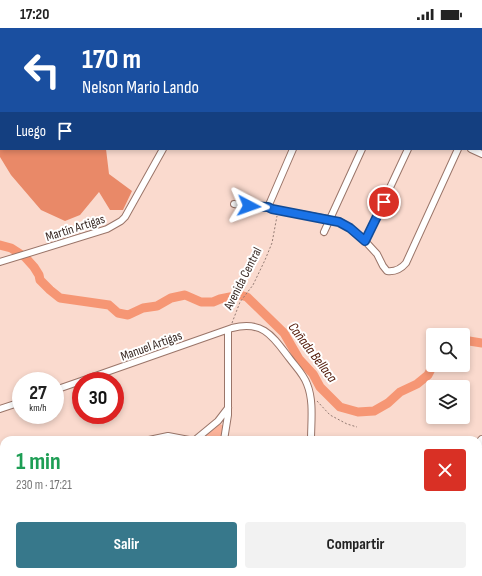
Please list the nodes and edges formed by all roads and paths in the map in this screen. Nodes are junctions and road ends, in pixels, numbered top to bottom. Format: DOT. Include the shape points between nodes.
graph roads {
  1 [pos="162,150"];
  2 [pos="293,150"];
  3 [pos="362,150"];
  4 [pos="408,150"];
  5 [pos="458,150"];
  6 [pos="234,204"];
  7 [pos="268,207"];
  8 [pos="278,210"];
  9 [pos="330,219"];
  10 [pos="324,232"];
  11 [pos="365,241"];
  12 [pos="0,262"];
  13 [pos="228,330"];
  14 [pos="107,372"];
  15 [pos="310,395"];
  16 [pos="12,405"];
  17 [pos="228,408"];
  18 [pos="0,409"];
  19 [pos="357,427"];
  20 [pos="200,436"];
  21 [pos="225,436"];
  22 [pos="311,436"];
  1 -- 12 [label="street, Martín Artigas" via="131,208 121,221 107,229"];
  2 -- 7 [label="street"];
  3 -- 9 [label="street"];
  4 -- 11 [label="street"];
  5 -- 11 [label="street" via="402,268 387,271"];
  6 -- 7 [label="street"];
  7 -- 8 [label="street"];
  8 -- 9 [label="street"];
  8 -- 13 [label="path, Avenida Central" via="272,243 253,285 240,302"];
  9 -- 10 [label="street"];
  9 -- 11 [label="street" via="350,228"];
  13 -- 14 [label="street, Manuel Artigas"];
  13 -- 15 [label="street, Manuel Artigas" via="250,325 262,329 274,338 303,377"];
  13 -- 17 [label="street"];
  15 -- 19 [label="path" via="330,415"];
  15 -- 22 [label="street"];
  16 -- 18 [label="street"];
  17 -- 20 [label="street" via="213,426"];
  17 -- 21 [label="street"];
}
